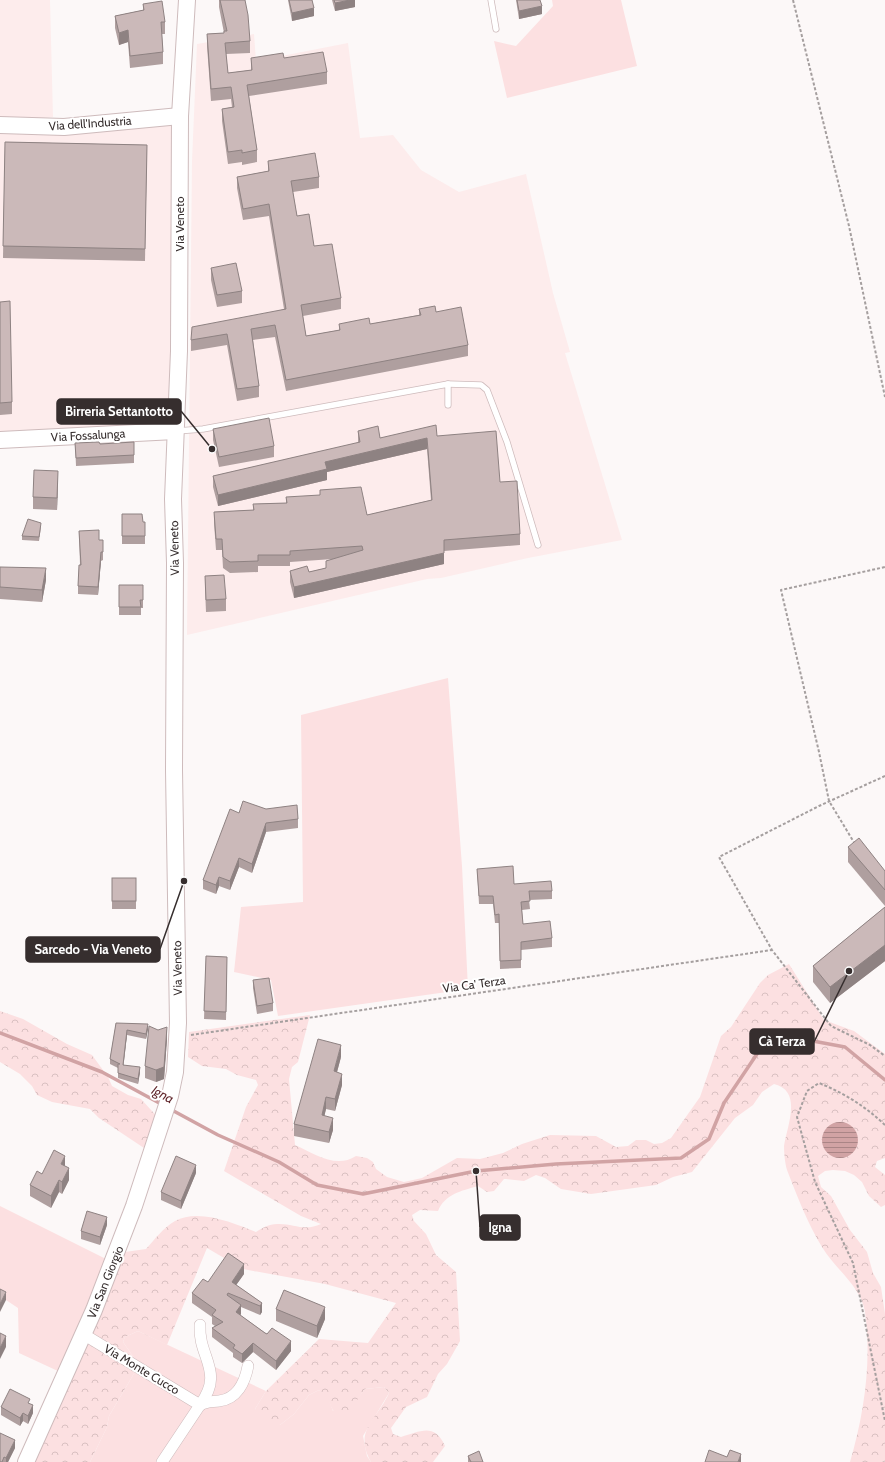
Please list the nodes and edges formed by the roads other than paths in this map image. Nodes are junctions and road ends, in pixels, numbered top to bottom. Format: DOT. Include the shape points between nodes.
graph roads {
  1 [pos="187,0"];
  2 [pos="491,0"];
  3 [pos="496,29"];
  4 [pos="180,116"];
  5 [pos="0,126"];
  6 [pos="448,384"];
  7 [pos="448,405"];
  8 [pos="175,431"];
  9 [pos="0,440"];
  10 [pos="538,546"];
  11 [pos="170,1096"];
  12 [pos="200,1325"];
  13 [pos="83,1334"];
  14 [pos="248,1366"];
  15 [pos="200,1404"];
  16 [pos="26,1462"];
  17 [pos="162,1462"];
  1 -- 4 [label="street, Via Veneto"];
  2 -- 3 [label="lane"];
  4 -- 5 [label="street, Via dell'Industria" via="64,127"];
  4 -- 8 [label="street, Via Veneto" via="179,350"];
  6 -- 7 [label="lane"];
  6 -- 8 [label="lane" via="203,429"];
  6 -- 10 [label="lane" via="481,385 487,390 507,442"];
  8 -- 9 [label="street, Via Fossalunga"];
  8 -- 11 [label="street, Via Veneto" via="174,770 178,1037"];
  11 -- 13 [label="street, Via San Giorgio" via="134,1206"];
  12 -- 15 [label="street" via="211,1375 209,1392"];
  13 -- 15 [label="street, Via Monte Cucco"];
  13 -- 16 [label="street, Via San Giorgio"];
  14 -- 15 [label="street" via="243,1385 235,1394 225,1399 208,1400"];
  15 -- 17 [label="street"];
}
